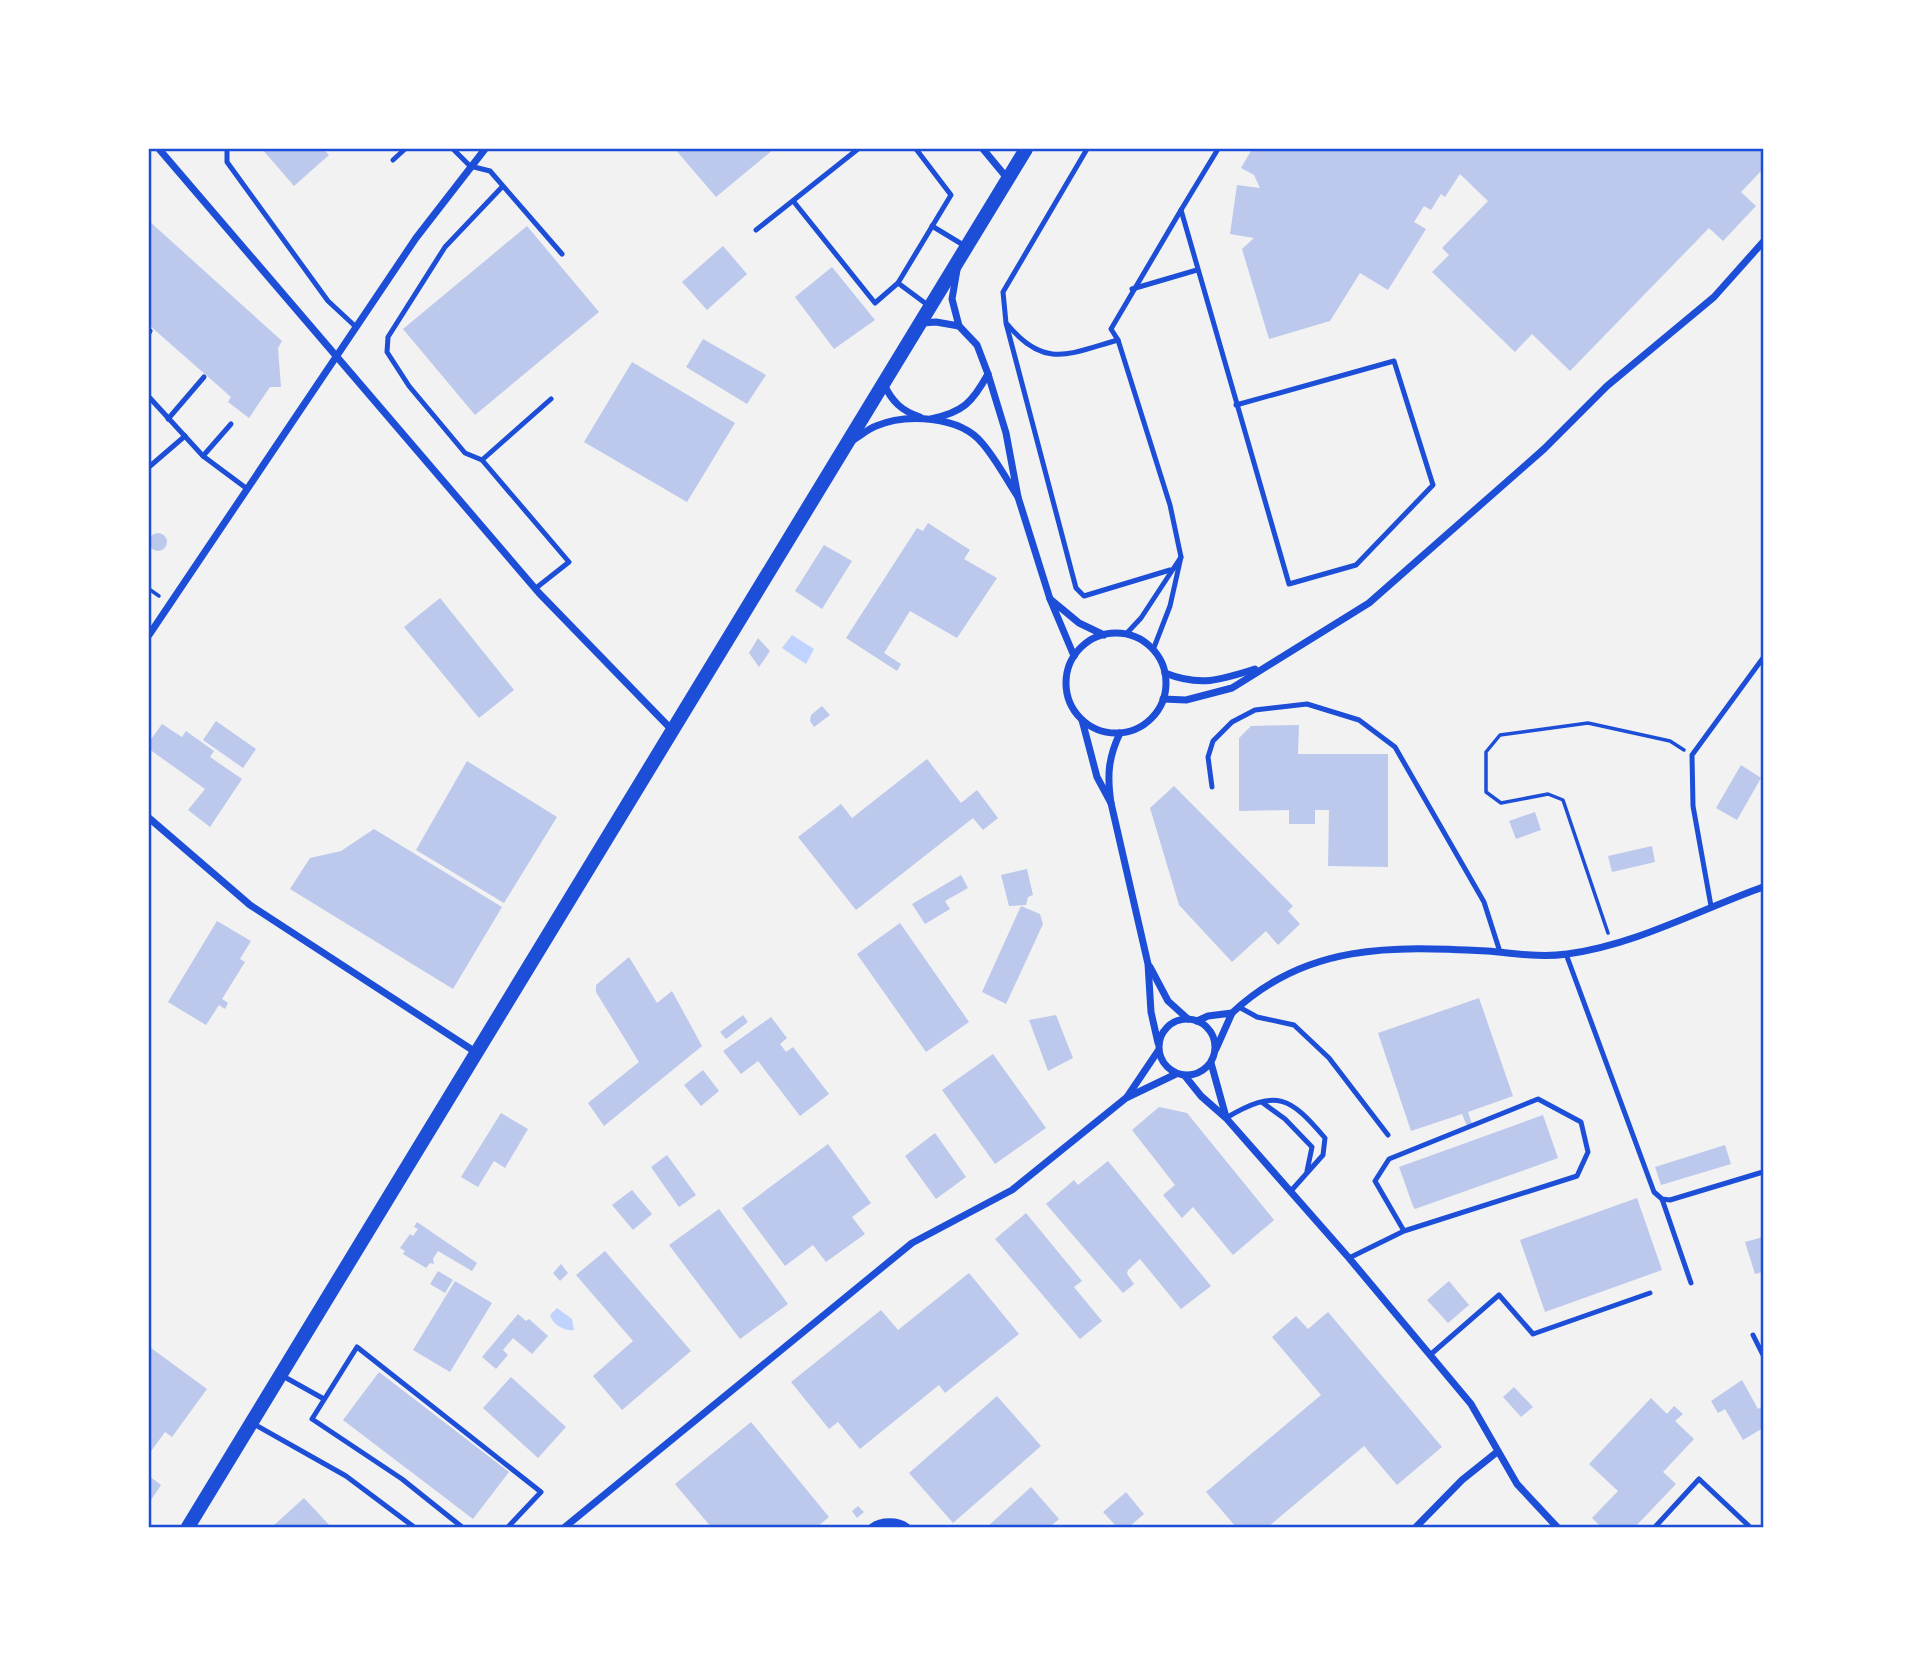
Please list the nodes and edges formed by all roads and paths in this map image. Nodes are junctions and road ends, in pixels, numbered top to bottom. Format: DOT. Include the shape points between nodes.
graph roads {
  1 [pos="159,149"];
  2 [pos="227,149"];
  3 [pos="405,149"];
  4 [pos="453,149"];
  5 [pos="485,149"];
  6 [pos="858,149"];
  7 [pos="916,149"];
  8 [pos="984,149"];
  9 [pos="1026,149"];
  10 [pos="1087,149"];
  11 [pos="1218,149"];
  12 [pos="393,160"];
  13 [pos="470,166"];
  14 [pos="1008,180"];
  15 [pos="502,187"];
  16 [pos="794,202"];
  17 [pos="1181,210"];
  18 [pos="932,226"];
  19 [pos="756,230"];
  20 [pos="1763,242"];
  21 [pos="963,250"];
  22 [pos="562,254"];
  23 [pos="1197,270"];
  24 [pos="898,283"];
  25 [pos="1132,289"];
  26 [pos="929,306"];
  27 [pos="1006,323"];
  28 [pos="919,324"];
  29 [pos="959,326"];
  30 [pos="356,327"];
  31 [pos="1118,340"];
  32 [pos="337,355"];
  33 [pos="988,374"];
  34 [pos="204,377"];
  35 [pos="883,383"];
  36 [pos="551,398"];
  37 [pos="150,402"];
  38 [pos="1236,405"];
  39 [pos="169,419"];
  40 [pos="928,420"];
  41 [pos="231,425"];
  42 [pos="185,436"];
  43 [pos="849,443"];
  44 [pos="203,456"];
  45 [pos="482,460"];
  46 [pos="149,467"];
  47 [pos="246,488"];
  48 [pos="1018,497"];
  49 [pos="1181,557"];
  50 [pos="1170,570"];
  51 [pos="536,589"];
  52 [pos="1050,599"];
  53 [pos="1126,634"];
  54 [pos="149,635"];
  55 [pos="1104,635"];
  56 [pos="1153,650"];
  57 [pos="1074,656"];
  58 [pos="1763,658"];
  59 [pos="1262,667"];
  60 [pos="1165,673"];
  61 [pos="1163,699"];
  62 [pos="1082,720"];
  63 [pos="673,731"];
  64 [pos="1120,733"];
  65 [pos="1692,755"];
  66 [pos="1212,788"];
  67 [pos="1111,803"];
  68 [pos="149,818"];
  69 [pos="1763,887"];
  70 [pos="1711,906"];
  71 [pos="1612,945"];
  72 [pos="1500,952"];
  73 [pos="1566,954"];
  74 [pos="1148,964"];
  75 [pos="1239,1007"];
  76 [pos="1232,1013"];
  77 [pos="1188,1019"];
  78 [pos="1197,1021"];
  79 [pos="1158,1047"];
  80 [pos="1216,1050"];
  81 [pos="477,1052"];
  82 [pos="1211,1063"];
  83 [pos="1176,1074"];
  84 [pos="1185,1076"];
  85 [pos="1126,1098"];
  86 [pos="1263,1103"];
  87 [pos="1226,1118"];
  88 [pos="1388,1135"];
  89 [pos="1763,1172"];
  90 [pos="1306,1174"];
  91 [pos="1290,1192"];
  92 [pos="1662,1199"];
  93 [pos="1404,1231"];
  94 [pos="1349,1258"];
  95 [pos="1690,1283"];
  96 [pos="1650,1293"];
  97 [pos="1753,1335"];
  98 [pos="1430,1355"];
  99 [pos="1763,1355"];
  100 [pos="281,1375"];
  101 [pos="324,1399"];
  102 [pos="251,1423"];
  103 [pos="1497,1452"];
  104 [pos="188,1527"];
  105 [pos="414,1527"];
  106 [pos="461,1527"];
  107 [pos="508,1527"];
  108 [pos="565,1527"];
  109 [pos="872,1527"];
  110 [pos="907,1527"];
  111 [pos="1416,1527"];
  112 [pos="1556,1527"];
  113 [pos="1655,1527"];
  114 [pos="1750,1527"];
  1 -- 32 [label="street"];
  2 -- 30 [label="lane" via="227,162 328,301"];
  3 -- 12 [label="lane"];
  4 -- 13 [label="lane"];
  5 -- 13 [label="street"];
  6 -- 16 [label="lane"];
  7 -- 18 [label="lane" via="951,195"];
  8 -- 14 [label="street"];
  9 -- 14 [label="main road"];
  10 -- 27 [label="lane" via="1003,292"];
  11 -- 17 [label="lane"];
  13 -- 15 [label="lane" via="489,172"];
  13 -- 30 [label="street"];
  14 -- 21 [label="main road"];
  15 -- 22 [label="lane"];
  15 -- 45 [label="lane" via="445,247 388,337 387,352 409,386 465,453"];
  16 -- 19 [label="lane"];
  16 -- 24 [label="lane" via="875,303"];
  17 -- 23 [label="lane"];
  17 -- 25 [label="lane"];
  18 -- 21 [label="lane"];
  18 -- 24 [label="lane"];
  20 -- 59 [label="street" via="1714,297 1607,386 1412,567 1369,603"];
  21 -- 26 [label="main road"];
  21 -- 29 [label="street" via="952,299"];
  23 -- 25 [label="lane"];
  23 -- 38 [label="lane"];
  24 -- 26 [label="lane"];
  25 -- 31 [label="lane" via="1111,329"];
  26 -- 28 [label="main road"];
  27 -- 31 [label="lane" via="1030,345 1056,357"];
  27 -- 50 [label="lane" via="1076,588 1084,596"];
  28 -- 29 [label="street"];
  28 -- 35 [label="main road"];
  29 -- 33 [label="street" via="976,345"];
  30 -- 32 [label="street"];
  31 -- 49 [label="lane" via="1170,505"];
  32 -- 47 [label="street"];
  32 -- 51 [label="street"];
  33 -- 40 [label="street" via="977,394 957,413"];
  33 -- 48 [label="street" via="1006,433"];
  34 -- 39 [label="lane"];
  35 -- 40 [label="street" via="891,400"];
  35 -- 43 [label="main road"];
  36 -- 45 [label="lane"];
  37 -- 39 [label="lane"];
  38 -- 38 [label="lane" via="1289,584 1356,565 1433,485 1394,361"];
  39 -- 42 [label="lane"];
  40 -- 43 [label="street" via="901,419 875,426"];
  40 -- 48 [label="street" via="958,426 981,441"];
  41 -- 44 [label="lane"];
  42 -- 44 [label="lane"];
  42 -- 46 [label="lane"];
  43 -- 63 [label="main road"];
  44 -- 47 [label="lane"];
  45 -- 51 [label="lane" via="569,562"];
  47 -- 54 [label="street"];
  48 -- 52 [label="street"];
  49 -- 50 [label="lane"];
  49 -- 56 [label="lane" via="1170,606"];
  50 -- 53 [label="lane"];
  51 -- 63 [label="street"];
  52 -- 55 [label="street" via="1079,623"];
  52 -- 57 [label="street"];
  53 -- 55 [label="street"];
  53 -- 56 [label="street"];
  55 -- 57 [label="street" via="1093,638"];
  56 -- 60 [label="street"];
  57 -- 62 [label="street" via="1065,686 1070,705"];
  58 -- 65 [label="lane"];
  59 -- 60 [label="street" via="1208,682 1187,682"];
  59 -- 61 [label="street" via="1231,688 1186,700"];
  60 -- 61 [label="street"];
  61 -- 64 [label="street" via="1153,716 1138,728"];
  62 -- 64 [label="street" via="1099,730"];
  62 -- 67 [label="street" via="1097,777"];
  63 -- 81 [label="main road"];
  64 -- 67 [label="street" via="1107,776"];
  65 -- 70 [label="lane" via="1693,806"];
  65 -- 71 [label="path" via="1670,741 1588,723 1500,735 1486,752 1486,792 1501,803 1548,794 1563,800"];
  66 -- 72 [label="lane" via="1208,757 1213,741 1232,722 1255,710 1307,704 1359,720 1395,747 1484,902"];
  67 -- 74 [label="street"];
  68 -- 81 [label="street" via="250,905"];
  69 -- 70 [label="street"];
  70 -- 71 [label="street"];
  71 -- 73 [label="street"];
  72 -- 73 [label="street"];
  72 -- 75 [label="street" via="1407,948 1350,953 1305,965 1272,981"];
  73 -- 92 [label="lane" via="1654,1192"];
  74 -- 77 [label="street" via="1168,1001"];
  74 -- 79 [label="street"];
  75 -- 76 [label="street"];
  75 -- 88 [label="lane" via="1257,1017 1294,1025 1329,1058"];
  76 -- 78 [label="street"];
  76 -- 80 [label="street"];
  77 -- 78 [label="street"];
  77 -- 79 [label="street" via="1166,1028"];
  78 -- 80 [label="street" via="1211,1032"];
  79 -- 83 [label="street" via="1166,1067"];
  79 -- 85 [label="street"];
  80 -- 82 [label="street"];
  81 -- 100 [label="main road"];
  82 -- 84 [label="street" via="1199,1073"];
  82 -- 87 [label="street"];
  83 -- 84 [label="street"];
  83 -- 85 [label="street"];
  84 -- 87 [label="street"];
  85 -- 108 [label="street" via="1012,1190 912,1243"];
  86 -- 87 [label="lane"];
  86 -- 90 [label="lane" via="1285,1118 1312,1147"];
  86 -- 90 [label="lane" via="1277,1099 1298,1106 1325,1138 1323,1155"];
  87 -- 91 [label="street"];
  89 -- 92 [label="lane"];
  90 -- 91 [label="lane"];
  91 -- 94 [label="street"];
  92 -- 95 [label="lane"];
  93 -- 93 [label="lane" via="1577,1176 1588,1152 1581,1122 1538,1100 1389,1159 1375,1181"];
  93 -- 94 [label="lane"];
  94 -- 98 [label="street"];
  96 -- 98 [label="lane" via="1533,1334 1499,1295"];
  97 -- 99 [label="lane"];
  98 -- 103 [label="street" via="1471,1404"];
  100 -- 101 [label="lane"];
  100 -- 102 [label="main road"];
  101 -- 106 [label="lane" via="312,1419 402,1479"];
  101 -- 107 [label="lane" via="357,1347 541,1492"];
  102 -- 104 [label="main road"];
  102 -- 105 [label="lane" via="346,1476"];
  103 -- 111 [label="street"];
  103 -- 112 [label="street" via="1517,1485"];
  109 -- 110 [label="street" via="901,1522"];
  113 -- 114 [label="lane" via="1699,1479"];
}
